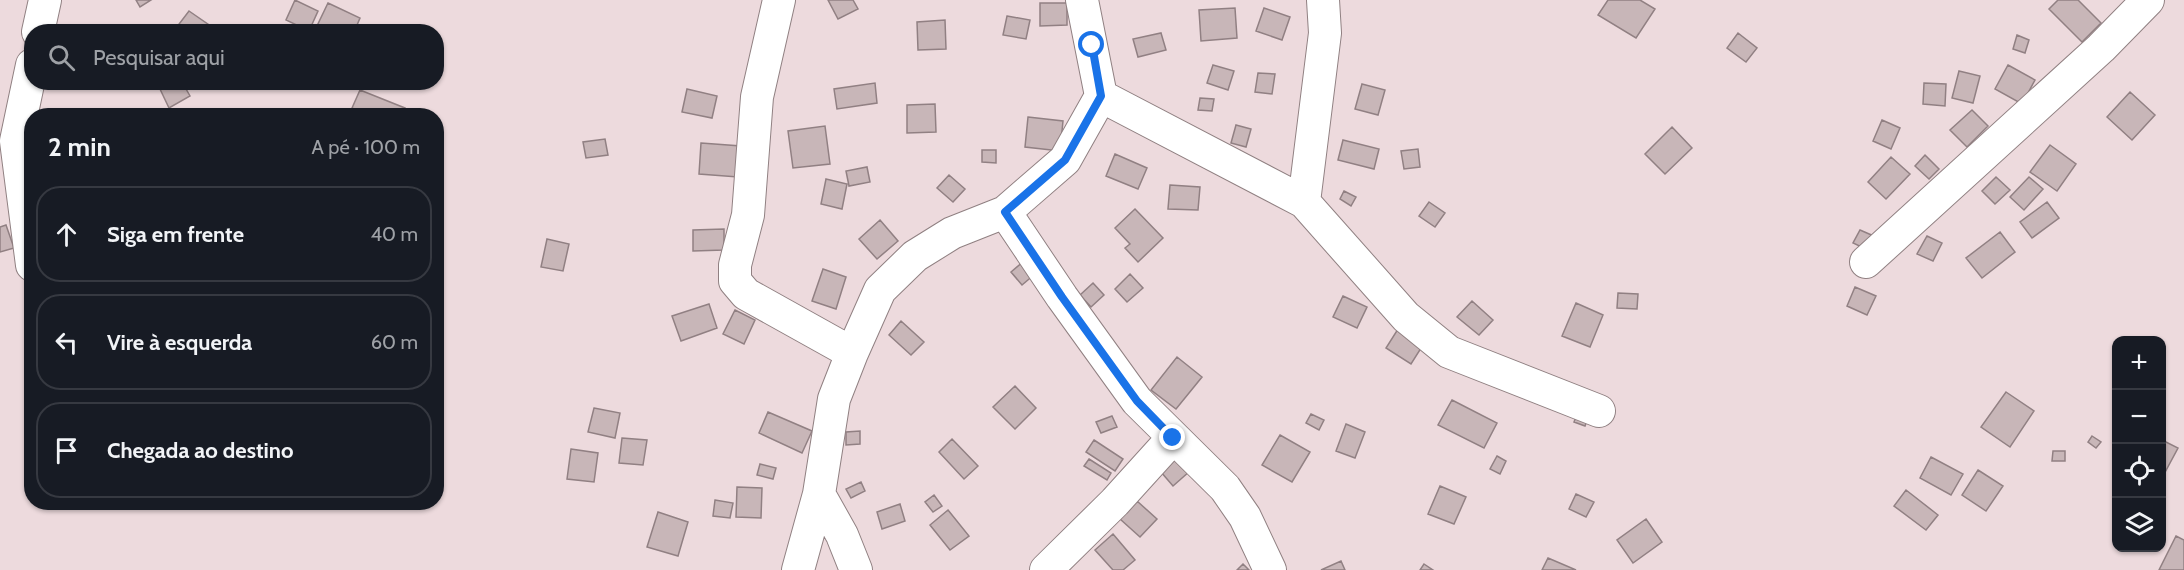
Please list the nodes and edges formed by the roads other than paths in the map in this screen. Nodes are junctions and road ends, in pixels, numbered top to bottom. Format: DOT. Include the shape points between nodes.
graph roads {
  1 [pos="45,0"];
  2 [pos="779,0"];
  3 [pos="1082,0"];
  4 [pos="1323,0"];
  5 [pos="2148,0"];
  6 [pos="40,24"];
  7 [pos="27,90"];
  8 [pos="1101,96"];
  9 [pos="1304,201"];
  10 [pos="24,203"];
  11 [pos="1005,212"];
  12 [pos="1866,262"];
  13 [pos="852,354"];
  14 [pos="1599,411"];
  15 [pos="1173,438"];
  16 [pos="819,494"];
  17 [pos="798,570"];
  18 [pos="856,570"];
  19 [pos="1046,570"];
  20 [pos="1270,570"];
  1 -- 6 [label="street"];
  2 -- 13 [label="street" via="758,97 748,215 735,265 735,281 746,294"];
  3 -- 8 [label="street"];
  4 -- 9 [label="street" via="1324,33"];
  5 -- 12 [label="street" via="2101,48"];
  7 -- 10 [label="street" via="16,141"];
  8 -- 9 [label="street"];
  8 -- 11 [label="street" via="1065,160"];
  9 -- 14 [label="street" via="1406,317 1449,352"];
  11 -- 13 [label="street" via="952,233 915,256 880,290"];
  11 -- 15 [label="street" via="1137,401"];
  13 -- 16 [label="street" via="834,399"];
  15 -- 19 [label="street"];
  15 -- 20 [label="street" via="1225,488 1245,518"];
  16 -- 17 [label="street"];
  16 -- 18 [label="street"];
}
